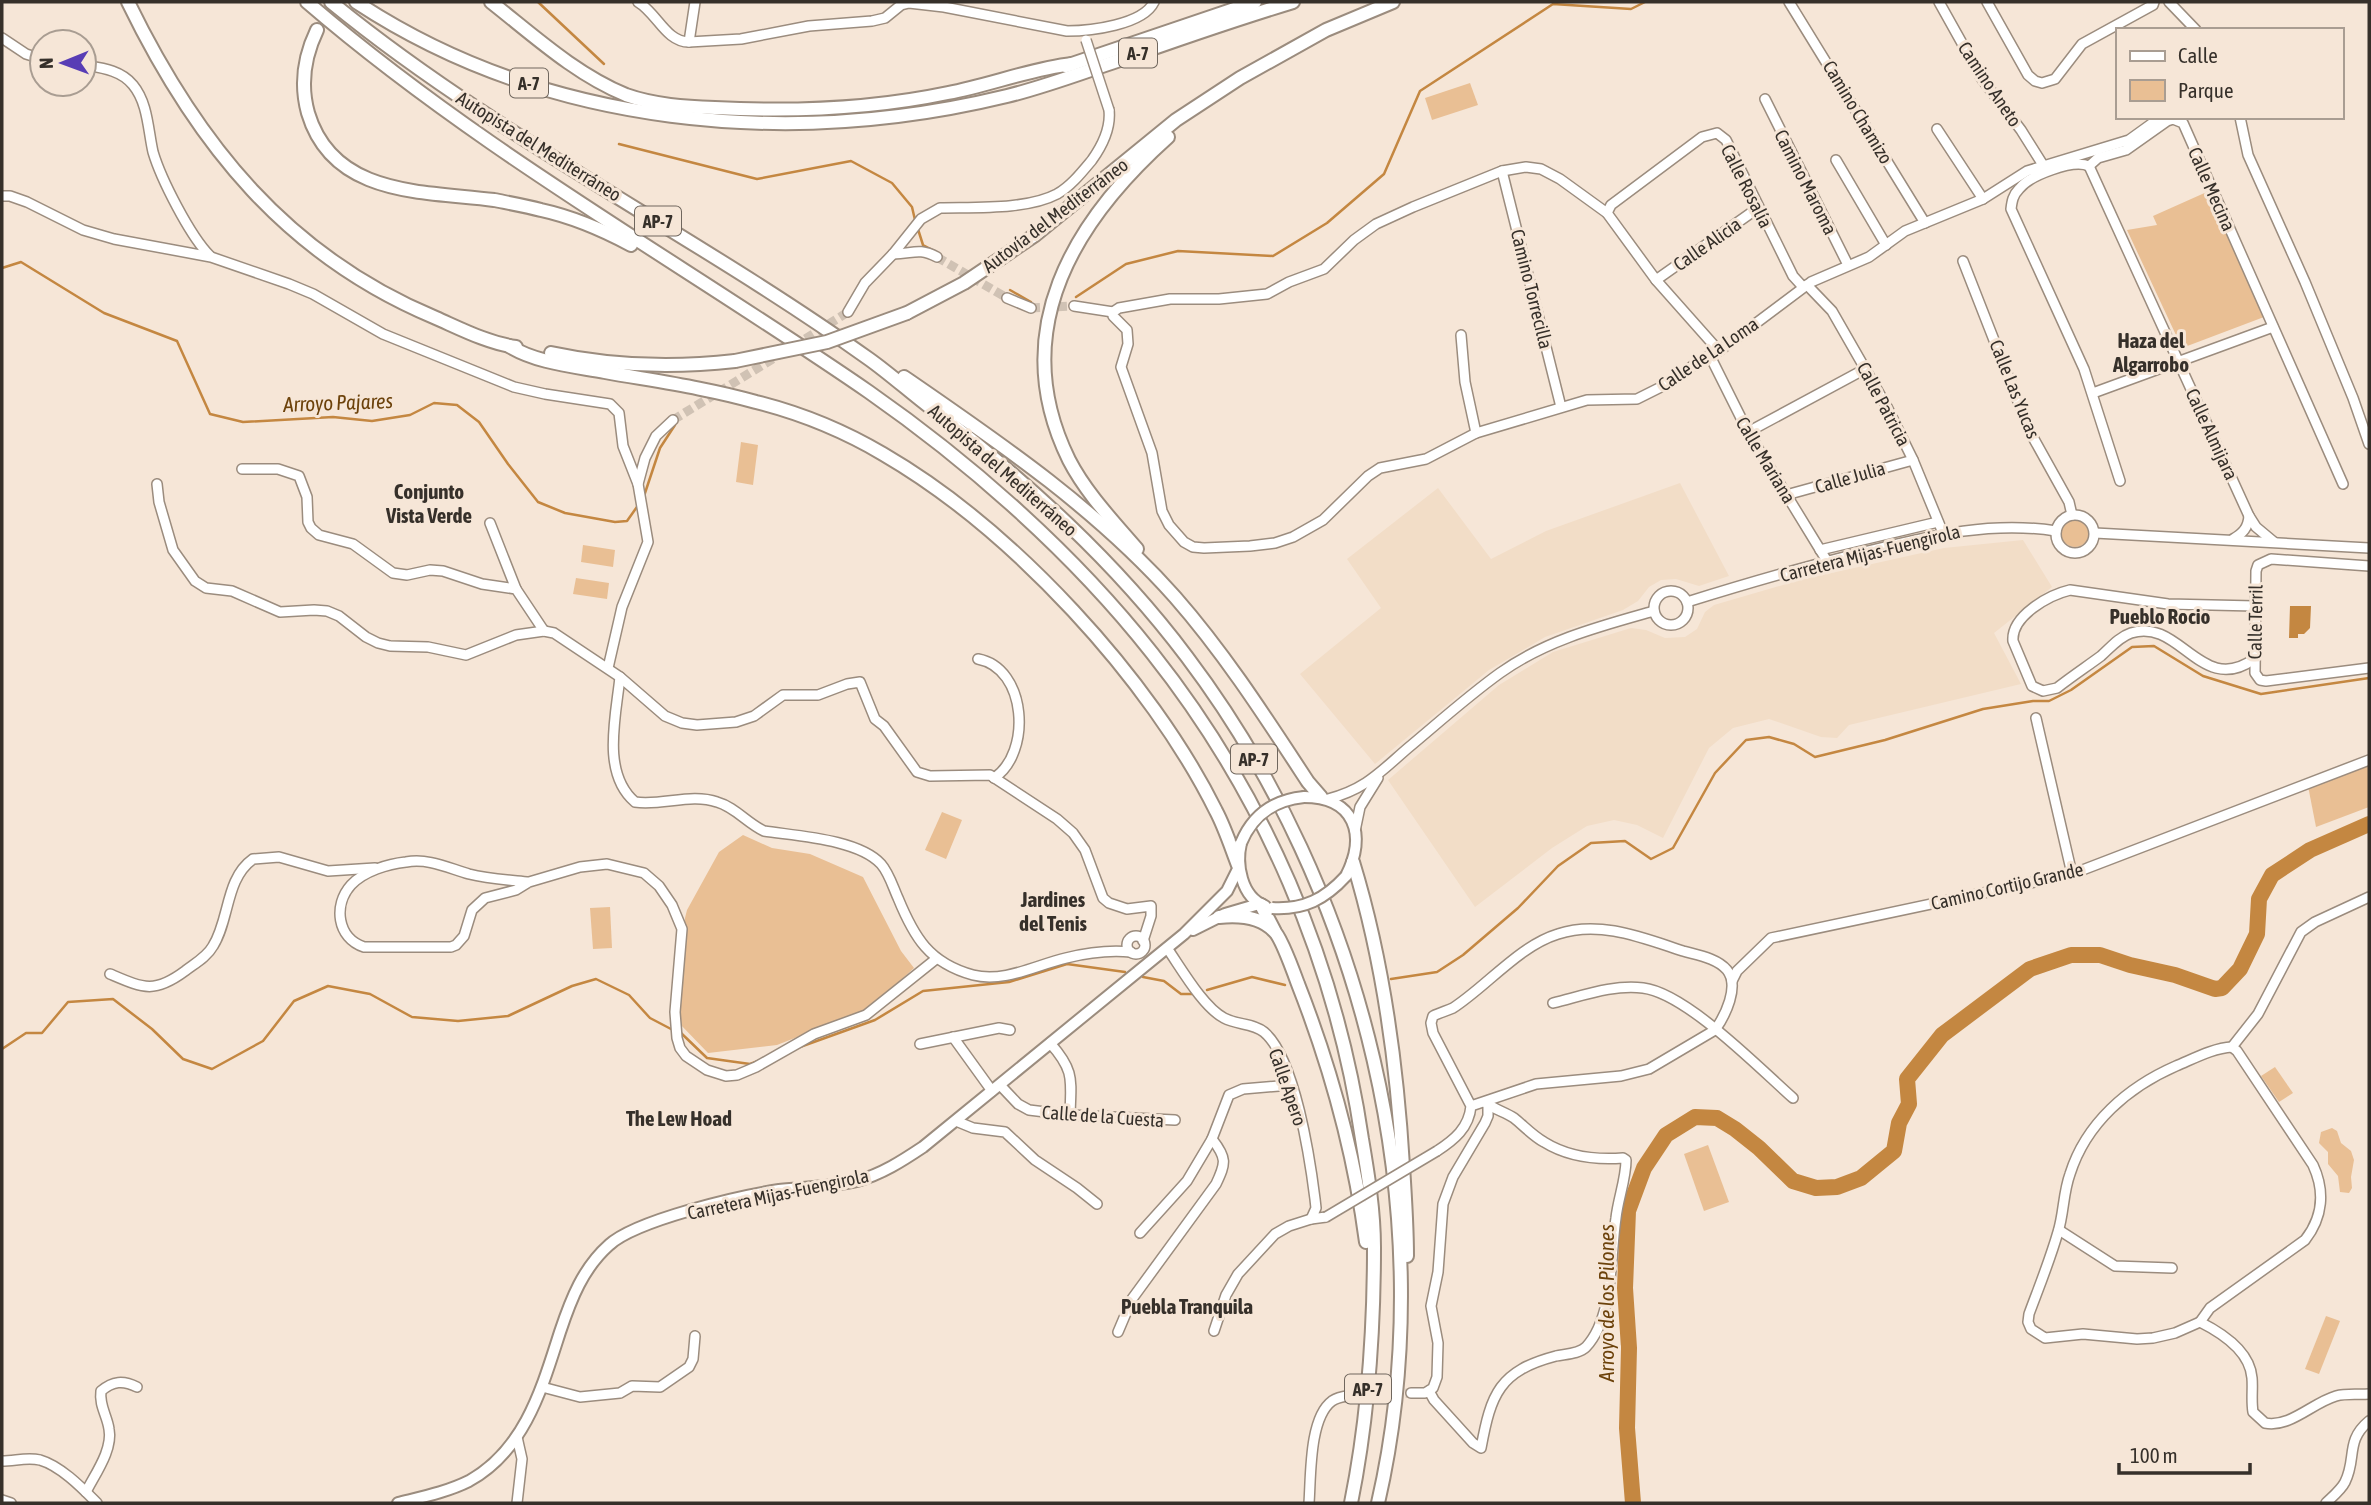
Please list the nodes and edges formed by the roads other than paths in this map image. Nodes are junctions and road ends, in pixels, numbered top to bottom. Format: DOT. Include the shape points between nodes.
graph roads {
  1 [pos="128,2"];
  2 [pos="307,2"];
  3 [pos="331,2"];
  4 [pos="356,2"];
  5 [pos="491,2"];
  6 [pos="638,2"];
  7 [pos="695,2"];
  8 [pos="1154,2"];
  9 [pos="1255,2"];
  10 [pos="1293,2"];
  11 [pos="1393,2"];
  12 [pos="1788,2"];
  13 [pos="1939,2"];
  14 [pos="1987,2"];
  15 [pos="2154,2"];
  16 [pos="2169,2"];
  17 [pos="2194,28"];
  18 [pos="317,30"];
  19 [pos="1085,36"];
  20 [pos="2,38"];
  21 [pos="690,42"];
  22 [pos="28,55"];
  23 [pos="1072,64"];
  24 [pos="98,67"];
  25 [pos="1765,99"];
  26 [pos="982,100"];
  27 [pos="1198,107"];
  28 [pos="2158,119"];
  29 [pos="2240,119"];
  30 [pos="1937,129"];
  31 [pos="1836,160"];
  32 [pos="2043,165"];
  33 [pos="2090,166"];
  34 [pos="1502,171"];
  35 [pos="2,196"];
  36 [pos="1983,199"];
  37 [pos="1758,208"];
  38 [pos="1607,213"];
  39 [pos="1925,223"];
  40 [pos="1886,245"];
  41 [pos="654,252"];
  42 [pos="893,254"];
  43 [pos="211,257"];
  44 [pos="937,257"];
  45 [pos="1963,261"];
  46 [pos="1848,265"];
  47 [pos="1656,280"];
  48 [pos="1805,286"];
  49 [pos="1007,298"];
  50 [pos="1074,306"];
  51 [pos="1031,308"];
  52 [pos="848,312"];
  53 [pos="1113,312"];
  54 [pos="2273,327"];
  55 [pos="1461,335"];
  56 [pos="509,346"];
  57 [pos="1715,354"];
  58 [pos="2178,361"];
  59 [pos="873,362"];
  60 [pos="1865,369"];
  61 [pos="2093,393"];
  62 [pos="1562,407"];
  63 [pos="673,420"];
  64 [pos="1748,432"];
  65 [pos="1476,433"];
  66 [pos="2369,444"];
  67 [pos="1913,460"];
  68 [pos="242,469"];
  69 [pos="2120,481"];
  70 [pos="157,484"];
  71 [pos="638,484"];
  72 [pos="2343,484"];
  73 [pos="1786,495"];
  74 [pos="2072,515"];
  75 [pos="2249,516"];
  76 [pos="1938,522"];
  77 [pos="490,523"];
  78 [pos="2056,531"];
  79 [pos="1943,533"];
  80 [pos="2095,533"];
  81 [pos="2233,540"];
  82 [pos="2274,542"];
  83 [pos="2369,548"];
  84 [pos="1820,550"];
  85 [pos="1827,561"];
  86 [pos="2369,566"];
  87 [pos="516,589"];
  88 [pos="1172,594"];
  89 [pos="1687,602"];
  90 [pos="2255,606"];
  91 [pos="1654,611"];
  92 [pos="544,631"];
  93 [pos="978,659"];
  94 [pos="2254,659"];
  95 [pos="608,668"];
  96 [pos="2369,668"];
  97 [pos="620,677"];
  98 [pos="2036,718"];
  99 [pos="2369,760"];
  100 [pos="1382,772"];
  101 [pos="995,778"];
  102 [pos="1325,798"];
  103 [pos="1355,831"];
  104 [pos="1353,862"];
  105 [pos="1238,867"];
  106 [pos="382,868"];
  107 [pos="2072,874"];
  108 [pos="529,882"];
  109 [pos="2369,897"];
  110 [pos="1264,906"];
  111 [pos="1219,916"];
  112 [pos="1149,924"];
  113 [pos="1275,931"];
  114 [pos="1184,934"];
  115 [pos="1130,939"];
  116 [pos="1143,945"];
  117 [pos="1165,950"];
  118 [pos="1115,952"];
  119 [pos="1131,952"];
  120 [pos="936,959"];
  121 [pos="110,974"];
  122 [pos="1732,981"];
  123 [pos="1553,1003"];
  124 [pos="1010,1030"];
  125 [pos="1715,1030"];
  126 [pos="953,1037"];
  127 [pos="1050,1043"];
  128 [pos="920,1044"];
  129 [pos="2232,1047"];
  130 [pos="1291,1085"];
  131 [pos="996,1088"];
  132 [pos="1793,1098"];
  133 [pos="1487,1103"];
  134 [pos="1471,1106"];
  135 [pos="1070,1115"];
  136 [pos="1175,1120"];
  137 [pos="956,1121"];
  138 [pos="1212,1139"];
  139 [pos="1097,1204"];
  140 [pos="1311,1219"];
  141 [pos="2059,1230"];
  142 [pos="1140,1233"];
  143 [pos="2172,1268"];
  144 [pos="1373,1274"];
  145 [pos="1402,1287"];
  146 [pos="2200,1322"];
  147 [pos="1214,1331"];
  148 [pos="1118,1332"];
  149 [pos="695,1336"];
  150 [pos="137,1387"];
  151 [pos="542,1387"];
  152 [pos="1429,1391"];
  153 [pos="1411,1393"];
  154 [pos="2369,1394"];
  155 [pos="1365,1395"];
  156 [pos="2369,1421"];
  157 [pos="517,1437"];
  158 [pos="2,1461"];
  159 [pos="86,1492"];
  160 [pos="2,1500"];
  161 [pos="11,1503"];
  162 [pos="97,1503"];
  163 [pos="398,1503"];
  164 [pos="517,1503"];
  165 [pos="1309,1503"];
  166 [pos="1351,1503"];
  167 [pos="1378,1503"];
  168 [pos="2326,1503"];
  1 -- 56 [label="highway, Autovía del Mediterráneo" via="180,99 212,146 268,208 367,285 411,308"];
  2 -- 41 [label="highway, Autopista del Mediterráneo / AP-7" via="408,82"];
  3 -- 59 [label="highway, Autopista del Mediterráneo / AP-7" via="441,85"];
  4 -- 26 [label="highway, A-7" via="407,32 488,69 546,89 665,116 716,122 832,122"];
  5 -- 23 [label="highway" via="586,74 625,94 676,105 744,110 868,105 948,93"];
  6 -- 21 [label="street" via="668,33"];
  7 -- 21 [label="street"];
  8 -- 19 [label="street" via="1141,16"];
  9 -- 23 [label="highway"];
  10 -- 26 [label="highway, A-7" via="1069,78"];
  11 -- 27 [label="highway, Autovía del Mediterráneo" via="1285,51"];
  12 -- 39 [label="street, Camino Chamizo"];
  13 -- 32 [label="street, Camino Aneto" via="1982,79"];
  14 -- 15 [label="street" via="2028,75 2042,83 2055,79 2082,44"];
  16 -- 17 [label="street"];
  18 -- 41 [label="highway" via="305,60 305,100 320,139 348,168 409,192 542,210"];
  19 -- 21 [label="street" via="909,3 872,22"];
  19 -- 42 [label="street, bridge" via="1110,118 1102,146 1079,175 1058,193 1036,202 940,208 921,219"];
  20 -- 22 [label="street"];
  23 -- 26 [label="highway"];
  24 -- 43 [label="street" via="122,75 142,100 166,182"];
  25 -- 46 [label="street, Camino Maroma"];
  27 -- 56 [label="highway, Autovía del Mediterráneo, bridge" via="1025,242 964,283 907,313 827,342 735,361 674,365 562,356"];
  27 -- 88 [label="highway" via="1135,166 1083,234 1058,285 1045,356 1051,409 1070,462"];
  28 -- 32 [label="street, Calle de La Loma" via="2129,140"];
  29 -- 66 [label="street" via="2248,155 2305,282"];
  30 -- 36 [label="street"];
  31 -- 40 [label="street"];
  32 -- 36 [label="street, Calle de La Loma"];
  33 -- 54 [label="street, Calle Mecina" via="2098,158 2126,150 2167,121 2183,123"];
  33 -- 58 [label="street, Calle Almijara"];
  33 -- 61 [label="street, Calle Mecina" via="2078,163 2032,179 2016,192 2011,209"];
  34 -- 38 [label="street, Calle Mariana" via="1541,169"];
  34 -- 53 [label="street, Calle Mariana" via="1377,224 1324,269 1267,294 1170,299"];
  34 -- 62 [label="street, Camino Torrecilla"];
  35 -- 43 [label="street" via="27,202 83,230"];
  36 -- 39 [label="street, Calle de La Loma"];
  37 -- 38 [label="street, Calle Rosalía" via="1726,140 1717,133 1702,137 1611,205"];
  37 -- 47 [label="street, Calle Alicia"];
  37 -- 48 [label="street, Calle Rosalía" via="1793,276"];
  38 -- 47 [label="street, Calle Mariana"];
  39 -- 40 [label="street, Calle de La Loma"];
  40 -- 46 [label="street, Calle de La Loma"];
  41 -- 144 [label="highway, Autopista del Mediterráneo / AP-7" via="871,394 957,460 1061,551 1152,653 1189,703 1264,827 1329,986 1356,1095 1368,1176"];
  42 -- 44 [label="street" via="921,250"];
  42 -- 52 [label="street" via="865,283"];
  43 -- 71 [label="street" via="313,294 383,334 514,387 610,404 619,413 623,446"];
  45 -- 74 [label="street, Calle Las Yucas" via="2030,432"];
  46 -- 48 [label="street, Calle de La Loma"];
  47 -- 57 [label="street, Calle Mariana"];
  48 -- 57 [label="street, Calle de La Loma"];
  48 -- 60 [label="street, Calle Patricia" via="1832,311"];
  49 -- 51 [label="street"];
  50 -- 53 [label="street"];
  53 -- 65 [label="street, Calle de La Loma" via="1127,330 1121,367 1152,453 1162,511 1184,542 1204,548 1282,541 1330,515 1376,471 1433,456"];
  54 -- 58 [label="street"];
  54 -- 72 [label="street, Calle Mecina"];
  55 -- 65 [label="street"];
  56 -- 105 [label="highway" via="524,355 570,366 711,391 798,415 843,433 924,481 1010,549 1105,647 1154,708 1201,782"];
  57 -- 62 [label="street, Calle de La Loma" via="1637,399 1587,400"];
  57 -- 64 [label="street, Calle Mariana"];
  58 -- 61 [label="street"];
  58 -- 75 [label="street, Calle Almijara"];
  59 -- 88 [label="highway" via="896,372 1042,474"];
  59 -- 145 [label="highway, Autopista del Mediterráneo / AP-7" via="1044,500 1103,558 1186,656 1247,745 1317,884 1353,981 1380,1087 1393,1166"];
  60 -- 64 [label="street"];
  60 -- 67 [label="street, Calle Patricia"];
  61 -- 69 [label="street, Calle Mecina"];
  62 -- 65 [label="street, Calle de La Loma"];
  63 -- 71 [label="street" via="656,436"];
  64 -- 73 [label="street, Calle Mariana"];
  67 -- 73 [label="street, Calle Julia"];
  67 -- 76 [label="street, Calle Patricia"];
  68 -- 87 [label="street" via="278,469 299,476 314,532 363,550 393,573 443,570 482,584"];
  70 -- 92 [label="street" via="173,550 195,581 206,588 232,591 279,612 327,611 366,638 390,646 466,655 516,635"];
  71 -- 95 [label="street" via="648,542 622,607"];
  73 -- 84 [label="street, Calle Mariana"];
  74 -- 78 [label="street" via="2060,521"];
  74 -- 80 [label="street" via="2088,519"];
  75 -- 81 [label="street" via="2243,532"];
  75 -- 82 [label="street, Calle Almijara"];
  76 -- 79 [label="street, Calle Patricia"];
  76 -- 84 [label="street"];
  77 -- 87 [label="street"];
  78 -- 79 [label="street, Carretera Mijas-Fuengirola" via="2008,527"];
  78 -- 80 [label="street" via="2060,547 2074,554 2089,548"];
  79 -- 85 [label="street, Carretera Mijas-Fuengirola"];
  80 -- 81 [label="street"];
  81 -- 82 [label="street"];
  82 -- 83 [label="street"];
  84 -- 85 [label="street, Calle Mariana"];
  85 -- 89 [label="street, Carretera Mijas-Fuengirola"];
  86 -- 90 [label="street, Calle Terril" via="2271,559 2256,571"];
  87 -- 92 [label="street"];
  88 -- 102 [label="highway" via="1225,658 1308,782"];
  89 -- 91 [label="street" via="1680,593 1664,592"];
  89 -- 91 [label="street" via="1686,616 1676,625 1662,623"];
  90 -- 94 [label="street, Calle Terril"];
  90 -- 94 [label="street" via="2168,604 2070,590 2056,593 2023,618 2013,634 2032,686 2043,691 2057,688 2123,637 2140,632 2157,633 2215,670 2231,670"];
  91 -- 100 [label="street" via="1574,636 1516,663"];
  92 -- 95 [label="street" via="565,638"];
  93 -- 101 [label="street" via="1003,673 1021,718 1014,756"];
  94 -- 96 [label="street, Calle Terril" via="2255,673 2266,681"];
  95 -- 97 [label="street"];
  97 -- 101 [label="street" via="665,716 697,725 754,716 783,695 818,695 860,682 875,719 917,772"];
  97 -- 120 [label="street" via="613,762 627,796 646,804 715,800 764,831 823,840 865,853 881,864 913,933"];
  98 -- 107 [label="street"];
  99 -- 107 [label="street, Camino Cortijo Grande"];
  100 -- 102 [label="street" via="1350,793"];
  100 -- 103 [label="street" via="1360,807"];
  101 -- 112 [label="street" via="1066,826 1085,850 1102,898 1127,909 1151,906"];
  102 -- 103 [label="main road" via="1348,814"];
  102 -- 105 [label="main road, bridge" via="1285,800 1268,808 1251,823 1241,843"];
  103 -- 104 [label="main road"];
  104 -- 110 [label="main road, bridge" via="1346,876 1313,903 1294,908"];
  104 -- 145 [label="highway" via="1383,988 1401,1122 1407,1258"];
  105 -- 110 [label="main road" via="1244,884"];
  105 -- 114 [label="main road" via="1227,891"];
  106 -- 108 [label="street" via="436,862 469,874"];
  106 -- 108 [label="street" via="352,884 342,901 342,928 351,941 363,947 456,944 480,901"];
  106 -- 121 [label="street" via="328,871 279,857 253,859 240,873 215,944 205,955 155,988"];
  107 -- 122 [label="street, Camino Cortijo Grande" via="1771,938"];
  108 -- 120 [label="street" via="607,864 643,873 659,886 682,929 677,1038 686,1056 717,1075 746,1072 814,1034 866,1015"];
  109 -- 129 [label="street" via="2310,925 2297,938 2258,1014"];
  110 -- 111 [label="main road"];
  110 -- 113 [label="highway"];
  111 -- 113 [label="highway" via="1250,918"];
  111 -- 114 [label="main road"];
  112 -- 115 [label="street"];
  112 -- 116 [label="street"];
  113 -- 144 [label="highway" via="1331,1075 1352,1156"];
  114 -- 117 [label="main road, Carretera Mijas-Fuengirola"];
  115 -- 116 [label="street" via="1139,937"];
  115 -- 118 [label="street"];
  115 -- 119 [label="street" via="1127,948"];
  116 -- 117 [label="street"];
  116 -- 119 [label="street" via="1139,953"];
  117 -- 127 [label="main road, Carretera Mijas-Fuengirola"];
  117 -- 130 [label="street, Calle Apero" via="1223,1018 1266,1033"];
  118 -- 119 [label="street"];
  118 -- 120 [label="street" via="1069,957 990,977"];
  122 -- 125 [label="street"];
  122 -- 134 [label="street" via="1728,971 1710,959 1629,933 1581,929 1546,938 1453,1007 1433,1016 1433,1033"];
  123 -- 125 [label="street" via="1608,990 1644,988 1665,993"];
  124 -- 126 [label="street"];
  125 -- 132 [label="street"];
  125 -- 133 [label="street" via="1649,1069 1536,1084"];
  126 -- 128 [label="street"];
  126 -- 131 [label="street, Calle de la Cuesta"];
  127 -- 131 [label="main road, Carretera Mijas-Fuengirola"];
  127 -- 135 [label="street" via="1071,1074"];
  129 -- 141 [label="street" via="2147,1080 2096,1125 2077,1157"];
  129 -- 146 [label="street" via="2313,1165 2321,1202 2314,1229 2305,1240 2210,1308"];
  130 -- 138 [label="street" via="1243,1089 1229,1095"];
  130 -- 140 [label="street, Calle Apero" via="1310,1159 1316,1208"];
  131 -- 135 [label="street, Calle de la Cuesta" via="1029,1111"];
  131 -- 137 [label="main road, Carretera Mijas-Fuengirola"];
  133 -- 134 [label="street"];
  133 -- 152 [label="street" via="1485,1123 1453,1177 1443,1204 1432,1306 1439,1361"];
  133 -- 152 [label="street" via="1562,1151 1626,1160 1606,1301 1593,1338 1583,1350 1538,1361 1504,1383 1493,1398 1481,1448"];
  134 -- 140 [label="street, bridge" via="1469,1120 1452,1141 1326,1217"];
  135 -- 136 [label="street, Calle de la Cuesta"];
  137 -- 139 [label="street" via="1004,1132"];
  137 -- 151 [label="main road, Carretera Mijas-Fuengirola" via="898,1164 856,1181 722,1203 625,1233 610,1243 584,1275"];
  138 -- 142 [label="street" via="1187,1181"];
  138 -- 148 [label="street" via="1224,1162 1216,1184 1132,1298"];
  140 -- 147 [label="street" via="1275,1234 1238,1274"];
  141 -- 143 [label="street" via="2115,1266"];
  141 -- 146 [label="street" via="2029,1314 2031,1329 2045,1338 2083,1334 2137,1339 2175,1333"];
  144 -- 166 [label="highway, Autopista del Mediterráneo / AP-7" via="1366,1413"];
  145 -- 167 [label="highway, Autopista del Mediterráneo / AP-7" via="1394,1424"];
  146 -- 154 [label="street" via="2244,1355 2252,1374 2253,1412 2265,1423 2283,1423 2333,1396"];
  149 -- 151 [label="street" via="689,1367 660,1387 632,1386 620,1393 580,1397"];
  150 -- 159 [label="street" via="118,1382 101,1391 110,1433 108,1450"];
  151 -- 157 [label="main road, Carretera Mijas-Fuengirola"];
  152 -- 153 [label="street"];
  155 -- 165 [label="street" via="1333,1400 1321,1413"];
  156 -- 168 [label="street" via="2353,1441 2344,1483"];
  157 -- 163 [label="main road, Carretera Mijas-Fuengirola" via="470,1480"];
  157 -- 164 [label="street" via="522,1459"];
  158 -- 159 [label="street" via="41,1460"];
  159 -- 162 [label="street"];
  160 -- 161 [label="street"];
}
